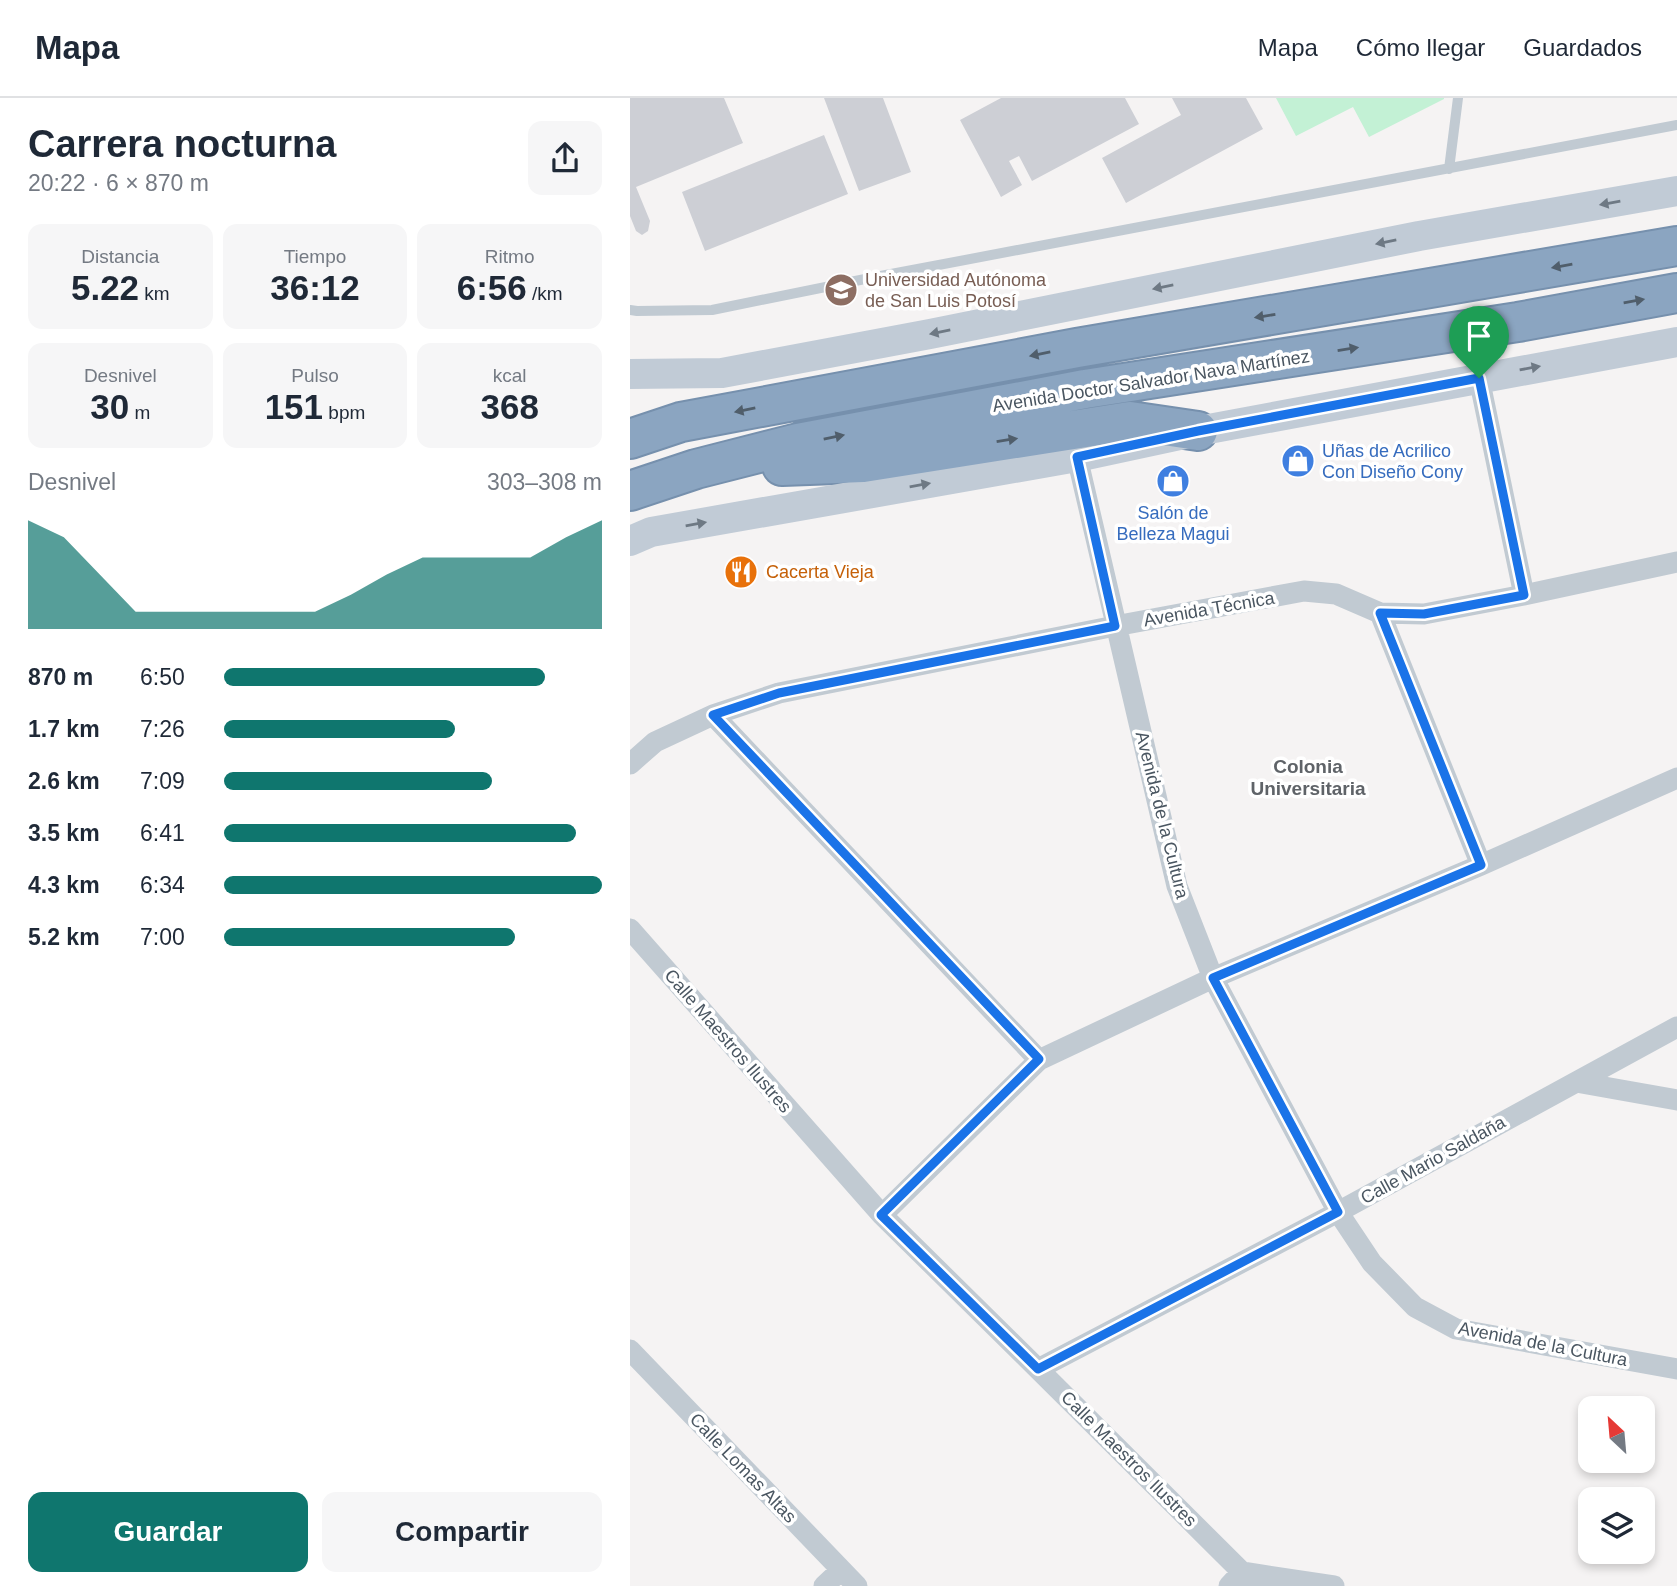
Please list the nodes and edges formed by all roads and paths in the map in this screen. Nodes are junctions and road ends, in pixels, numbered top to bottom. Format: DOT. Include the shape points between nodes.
graph roads {
  1 [pos="1458,98"];
  2 [pos="1677,125"];
  3 [pos="1448,169"];
  4 [pos="1677,191"];
  5 [pos="1677,246"];
  6 [pos="1677,293"];
  7 [pos="630,310"];
  8 [pos="1677,342"];
  9 [pos="630,374"];
  10 [pos="1479,378"];
  11 [pos="630,418"];
  12 [pos="681,422"];
  13 [pos="1198,431"];
  14 [pos="630,439"];
  15 [pos="1077,457"];
  16 [pos="696,469"];
  17 [pos="630,491"];
  18 [pos="630,541"];
  19 [pos="1677,562"];
  20 [pos="1524,595"];
  21 [pos="1380,613"];
  22 [pos="1115,626"];
  23 [pos="713,715"];
  24 [pos="630,764"];
  25 [pos="1677,778"];
  26 [pos="1481,865"];
  27 [pos="630,929"];
  28 [pos="1213,978"];
  29 [pos="1677,1027"];
  30 [pos="1039,1059"];
  31 [pos="1576,1082"];
  32 [pos="1677,1100"];
  33 [pos="1338,1212"];
  34 [pos="881,1215"];
  35 [pos="630,1350"];
  36 [pos="1038,1369"];
  37 [pos="1677,1369"];
  38 [pos="841,1570"];
  39 [pos="1242,1581"];
  40 [pos="824,1586"];
  41 [pos="857,1586"];
  42 [pos="1334,1586"];
  1 -- 3 [label="lane"];
  2 -- 3 [label="lane"];
  3 -- 7 [label="lane" via="712,310"];
  4 -- 9 [label="main road, one-way" via="1419,236 722,373"];
  5 -- 12 [label="highway, one-way" via="1077,348"];
  16 -- 6 [label="highway, Avenida Doctor Salvador Nava Martínez, one-way" via="798,443 1085,389"];
  10 -- 8 [label="main road, one-way"];
  10 -- 13 [label="main road"];
  10 -- 20 [label="street"];
  11 -- 12 [label="highway"];
  12 -- 14 [label="highway"];
  13 -- 15 [label="main road"];
  16 -- 13 [label="highway, one-way" via="863,463 1130,421"];
  18 -- 15 [label="main road, one-way" via="651,532"];
  15 -- 22 [label="street, Avenida de la Cultura"];
  16 -- 17 [label="highway, Avenida Doctor Salvador Nava Martínez"];
  19 -- 20 [label="street, Avenida Técnica"];
  20 -- 21 [label="street, Avenida Técnica" via="1424,614"];
  21 -- 22 [label="street, Avenida Técnica" via="1336,594 1304,591"];
  21 -- 26 [label="street"];
  22 -- 23 [label="street, Avenida Técnica" via="779,693"];
  22 -- 28 [label="street, Avenida de la Cultura" via="1177,886"];
  23 -- 24 [label="street, Avenida Técnica" via="654,743"];
  23 -- 30 [label="street"];
  25 -- 26 [label="street"];
  26 -- 28 [label="street"];
  27 -- 34 [label="street, Calle Maestros Ilustres"];
  28 -- 30 [label="street"];
  28 -- 33 [label="street, Avenida de la Cultura"];
  29 -- 31 [label="street, Calle Mario Saldaña"];
  30 -- 34 [label="street"];
  31 -- 32 [label="street"];
  31 -- 33 [label="street, Calle Mario Saldaña"];
  33 -- 36 [label="street, Calle Mario Saldaña"];
  33 -- 37 [label="street, Avenida de la Cultura" via="1373,1263 1415,1307 1457,1329"];
  34 -- 36 [label="street, Calle Maestros Ilustres"];
  35 -- 38 [label="street, Calle Lomas Altas"];
  36 -- 39 [label="street, Calle Maestros Ilustres"];
  38 -- 40 [label="street"];
  38 -- 41 [label="street, Calle Lomas Altas"];
  39 -- 42 [label="street"];
}
